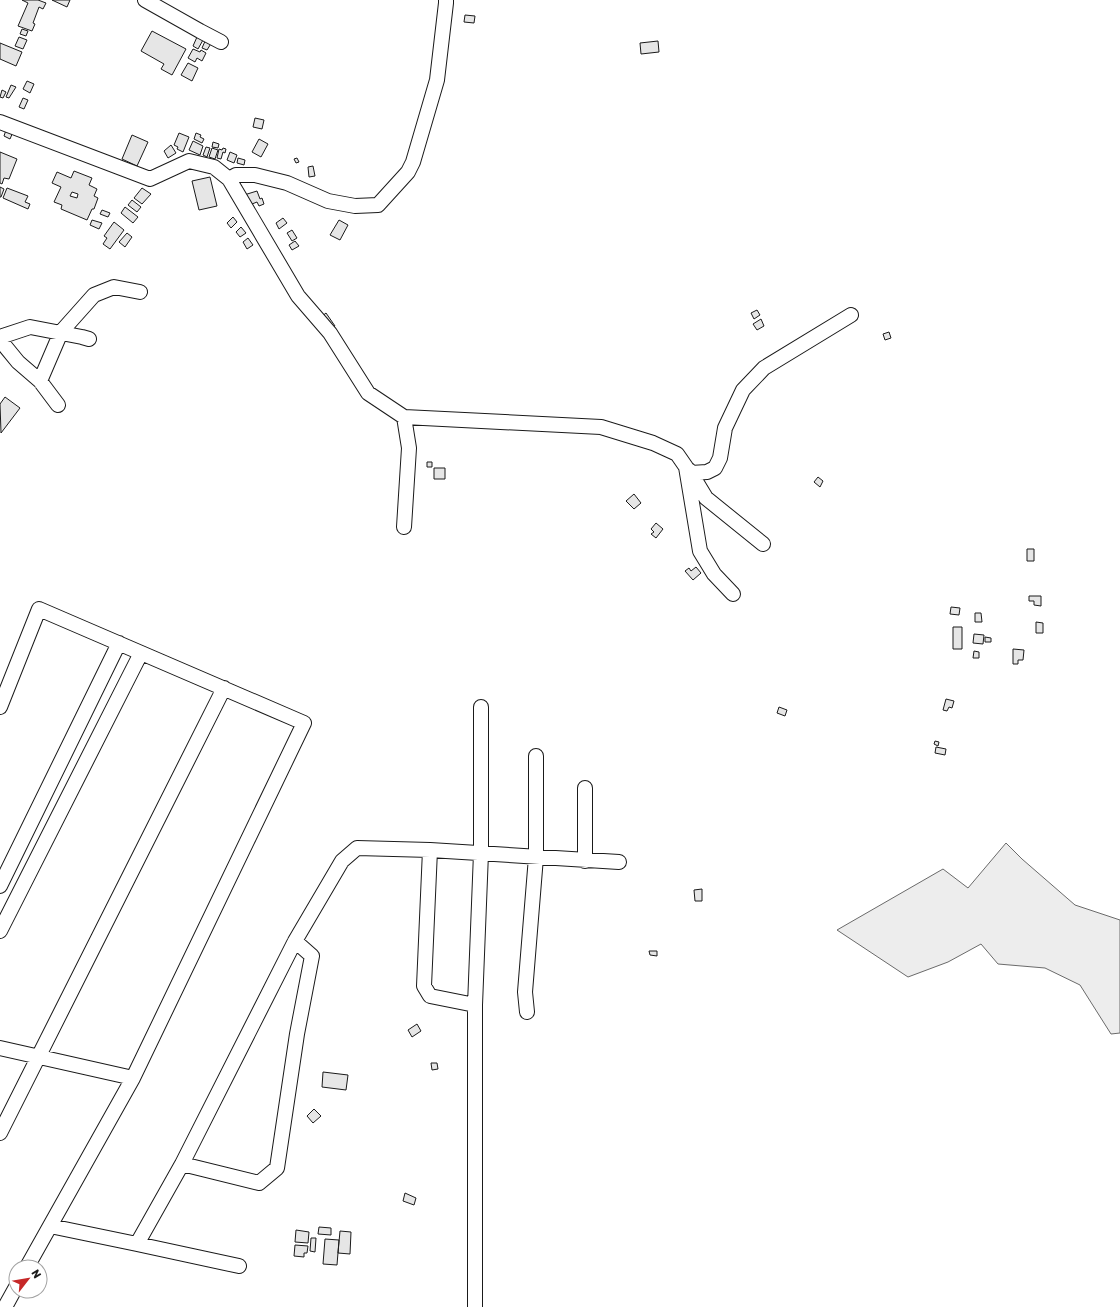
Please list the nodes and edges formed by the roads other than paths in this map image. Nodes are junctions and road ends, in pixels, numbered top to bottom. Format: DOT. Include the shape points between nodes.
graph roads {
  1 [pos="145,0"];
  2 [pos="446,0"];
  3 [pos="221,42"];
  4 [pos="0,122"];
  5 [pos="229,179"];
  6 [pos="140,292"];
  7 [pos="851,315"];
  8 [pos="61,332"];
  9 [pos="0,338"];
  10 [pos="89,339"];
  11 [pos="40,381"];
  12 [pos="58,405"];
  13 [pos="404,417"];
  14 [pos="689,470"];
  15 [pos="404,527"];
  16 [pos="764,544"];
  17 [pos="733,594"];
  18 [pos="119,643"];
  19 [pos="141,652"];
  20 [pos="224,688"];
  21 [pos="0,707"];
  22 [pos="481,707"];
  23 [pos="536,756"];
  24 [pos="585,788"];
  25 [pos="430,850"];
  26 [pos="481,853"];
  27 [pos="536,857"];
  28 [pos="585,861"];
  29 [pos="619,862"];
  30 [pos="0,886"];
  31 [pos="0,931"];
  32 [pos="295,941"];
  33 [pos="475,1004"];
  34 [pos="527,1012"];
  35 [pos="0,1048"];
  36 [pos="39,1057"];
  37 [pos="133,1078"];
  38 [pos="0,1133"];
  39 [pos="182,1164"];
  40 [pos="50,1226"];
  41 [pos="137,1244"];
  42 [pos="31,1259"];
  43 [pos="239,1266"];
  44 [pos="475,1307"];
  1 -- 3 [label="street"];
  2 -- 5 [label="street" via="437,80 413,162 408,172 378,205 355,206 328,202 287,183 255,176 236,175"];
  4 -- 5 [label="street" via="150,179 190,161 214,167"];
  5 -- 13 [label="street" via="298,296 330,333 368,393"];
  6 -- 8 [label="street" via="114,287 94,295"];
  7 -- 14 [label="street" via="764,368 743,390 725,428 720,458 715,468 707,472"];
  8 -- 9 [label="street" via="30,326"];
  8 -- 10 [label="street"];
  8 -- 11 [label="street"];
  9 -- 11 [label="street" via="18,362"];
  11 -- 12 [label="street"];
  13 -- 14 [label="street" via="601,427 653,442 677,454"];
  13 -- 15 [label="street" via="409,448"];
  14 -- 16 [label="street" via="706,498"];
  14 -- 17 [label="street" via="700,551 714,574"];
  18 -- 19 [label="street"];
  18 -- 21 [label="street" via="39,609"];
  18 -- 30 [label="street"];
  19 -- 20 [label="street"];
  19 -- 31 [label="street"];
  20 -- 36 [label="street"];
  20 -- 37 [label="street" via="304,723"];
  22 -- 26 [label="street"];
  23 -- 27 [label="street"];
  24 -- 28 [label="street"];
  25 -- 26 [label="street"];
  25 -- 32 [label="street" via="357,848 342,861"];
  25 -- 33 [label="street" via="424,986 430,996"];
  26 -- 27 [label="street"];
  26 -- 33 [label="street"];
  27 -- 28 [label="street"];
  27 -- 34 [label="street" via="525,992"];
  28 -- 29 [label="street"];
  32 -- 39 [label="street"];
  32 -- 39 [label="street" via="312,956 297,1034 277,1168 259,1183"];
  33 -- 44 [label="street"];
  35 -- 36 [label="street"];
  36 -- 37 [label="street"];
  36 -- 38 [label="street"];
  37 -- 40 [label="street"];
  39 -- 41 [label="street"];
  40 -- 41 [label="street"];
  40 -- 42 [label="street"];
  41 -- 43 [label="street"];
}
